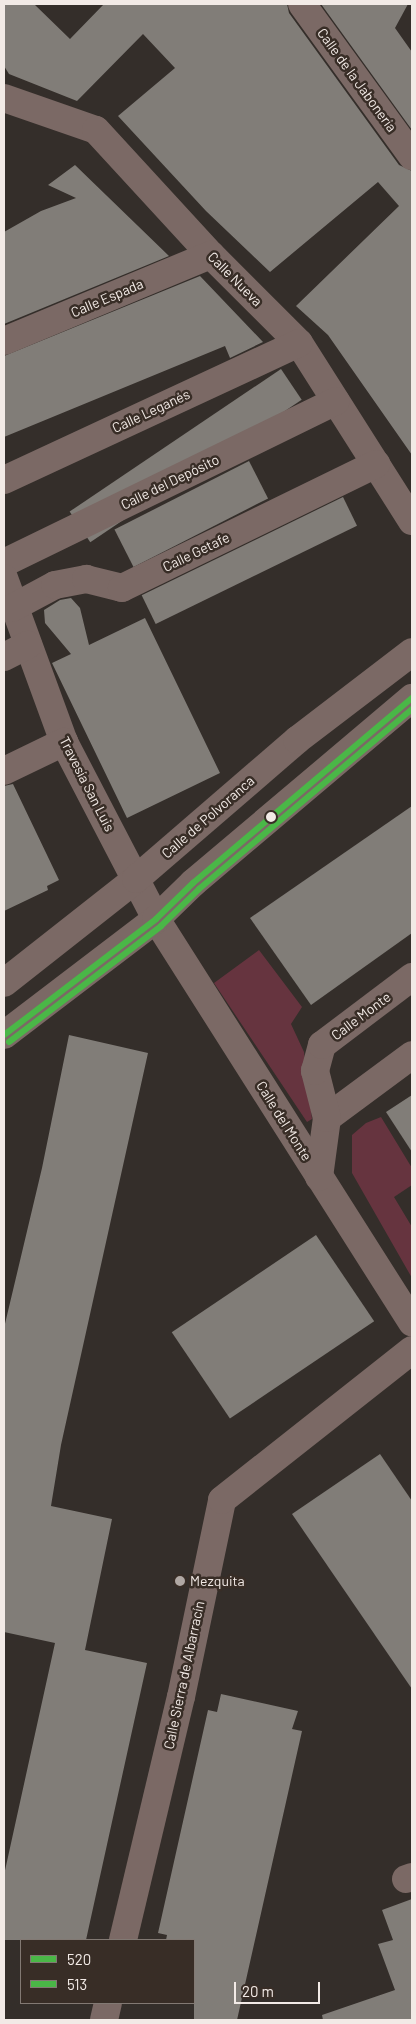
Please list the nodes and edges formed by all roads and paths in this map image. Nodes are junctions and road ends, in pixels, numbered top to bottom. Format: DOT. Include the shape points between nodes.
graph roads {
  1 [pos="302,4"];
  2 [pos="4,98"];
  3 [pos="412,156"];
  4 [pos="211,255"];
  5 [pos="4,342"];
  6 [pos="299,343"];
  7 [pos="336,401"];
  8 [pos="376,464"];
  9 [pos="4,480"];
  10 [pos="412,521"];
  11 [pos="4,563"];
  12 [pos="4,578"];
  13 [pos="12,608"];
  14 [pos="28,645"];
  15 [pos="412,652"];
  16 [pos="4,657"];
  17 [pos="412,698"];
  18 [pos="64,742"];
  19 [pos="4,771"];
  20 [pos="136,879"];
  21 [pos="156,919"];
  22 [pos="412,977"];
  23 [pos="4,983"];
  24 [pos="4,1035"];
  25 [pos="412,1055"];
  26 [pos="327,1118"];
  27 [pos="319,1177"];
  28 [pos="412,1323"];
  29 [pos="412,1350"];
  30 [pos="123,1939"];
  31 [pos="108,2004"];
  32 [pos="104,2020"];
  1 -- 3 [label="street, Calle de la Jabonería"];
  2 -- 4 [label="street, Calle Nueva" via="96,130"];
  4 -- 5 [label="street, Calle Espada"];
  4 -- 6 [label="street, Calle Nueva"];
  6 -- 7 [label="street, Calle Nueva"];
  6 -- 9 [label="street, Calle Leganés"];
  7 -- 8 [label="street, Calle Nueva"];
  7 -- 11 [label="street, Calle del Depósito"];
  8 -- 10 [label="street, Calle Nueva"];
  8 -- 13 [label="street, Calle Getafe" via="122,588 86,579 55,586"];
  12 -- 13 [label="street, Travesía San Luis"];
  13 -- 14 [label="street, Travesía San Luis"];
  14 -- 16 [label="street"];
  14 -- 18 [label="street, Travesía San Luis"];
  15 -- 20 [label="street, Calle de Polvoranca" via="297,740"];
  17 -- 21 [label="street" via="193,883"];
  18 -- 19 [label="street"];
  18 -- 20 [label="street, Travesía San Luis"];
  20 -- 21 [label="street, Travesía San Luis"];
  20 -- 23 [label="street, Calle de Polvoranca"];
  21 -- 24 [label="street"];
  21 -- 27 [label="street, Calle del Monte"];
  22 -- 26 [label="street, Calle Monte" via="322,1045 315,1071"];
  25 -- 26 [label="street"];
  26 -- 27 [label="street, Calle Monte"];
  27 -- 28 [label="street, Calle del Monte"];
  29 -- 30 [label="street, Calle Sierra de Albarracín" via="222,1500 181,1697"];
  31 -- 32 [label="street"];
}
